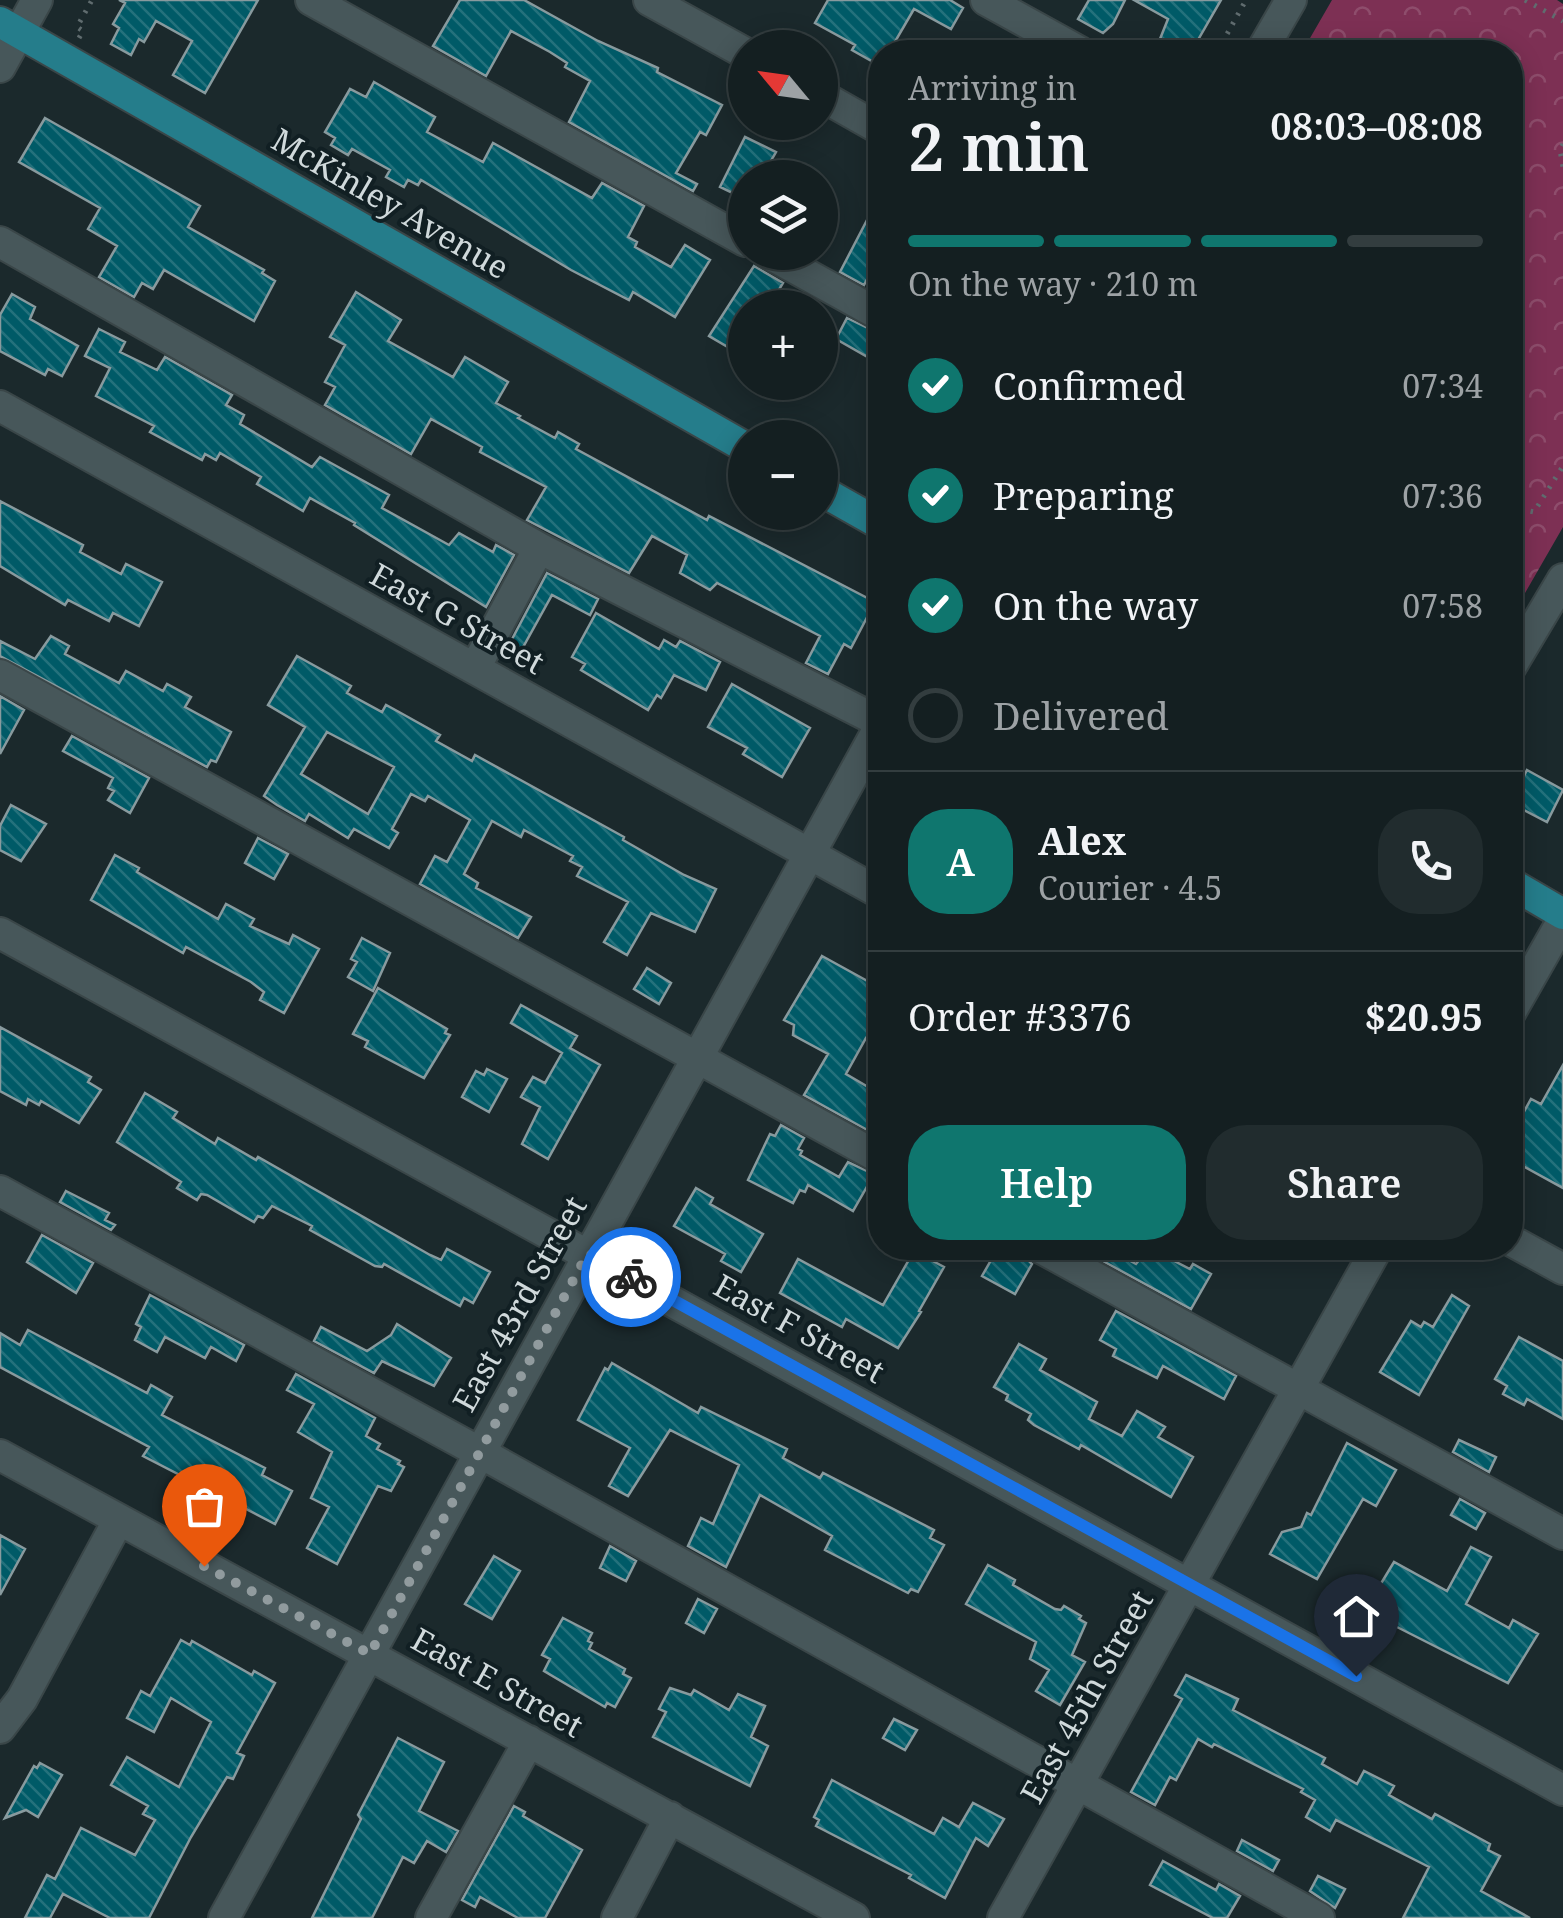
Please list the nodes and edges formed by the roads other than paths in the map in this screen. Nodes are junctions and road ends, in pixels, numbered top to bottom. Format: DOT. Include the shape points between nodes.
graph roads {
  1 [pos="36,0"];
  2 [pos="311,0"];
  3 [pos="649,0"];
  4 [pos="986,0"];
  5 [pos="1291,0"];
  6 [pos="8,27"];
  7 [pos="1058,40"];
  8 [pos="1268,40"];
  9 [pos="728,44"];
  10 [pos="0,67"];
  11 [pos="838,105"];
  12 [pos="868,121"];
  13 [pos="728,231"];
  14 [pos="0,242"];
  15 [pos="798,270"];
  16 [pos="868,309"];
  17 [pos="0,406"];
  18 [pos="728,437"];
  19 [pos="838,500"];
  20 [pos="868,517"];
  21 [pos="539,548"];
  22 [pos="1563,579"];
  23 [pos="1523,646"];
  24 [pos="475,668"];
  25 [pos="0,674"];
  26 [pos="868,718"];
  27 [pos="868,746"];
  28 [pos="808,853"];
  29 [pos="868,886"];
  30 [pos="1523,891"];
  31 [pos="1563,917"];
  32 [pos="0,933"];
  33 [pos="1523,989"];
  34 [pos="696,1055"];
  35 [pos="868,1151"];
  36 [pos="0,1191"];
  37 [pos="1523,1247"];
  38 [pos="588,1253"];
  39 [pos="1063,1260"];
  40 [pos="1370,1260"];
  41 [pos="1563,1269"];
  42 [pos="1298,1390"];
  43 [pos="479,1452"];
  44 [pos="0,1454"];
  45 [pos="118,1521"];
  46 [pos="1563,1534"];
  47 [pos="1189,1584"];
  48 [pos="370,1654"];
  49 [pos="0,1728"];
  50 [pos="529,1740"];
  51 [pos="1077,1786"];
  52 [pos="1563,1790"];
  53 [pos="670,1817"];
  54 [pos="224,1918"];
  55 [pos="431,1918"];
  56 [pos="617,1918"];
  57 [pos="854,1918"];
  58 [pos="1003,1918"];
  59 [pos="1318,1918"];
  1 -- 6 [label="street"];
  2 -- 13 [label="street"];
  3 -- 9 [label="street"];
  4 -- 7 [label="street"];
  5 -- 8 [label="street"];
  6 -- 10 [label="street"];
  6 -- 18 [label="main road, McKinley Avenue"];
  11 -- 12 [label="street"];
  14 -- 21 [label="street"];
  15 -- 16 [label="street"];
  17 -- 24 [label="street, East G Street"];
  19 -- 20 [label="main road"];
  21 -- 24 [label="street"];
  21 -- 26 [label="street"];
  22 -- 23 [label="street"];
  24 -- 28 [label="street, East G Street"];
  25 -- 34 [label="street"];
  27 -- 28 [label="street, East 43rd Street"];
  28 -- 29 [label="street, East G Street"];
  28 -- 34 [label="street, East 43rd Street"];
  30 -- 31 [label="main road"];
  31 -- 33 [label="street"];
  32 -- 38 [label="street, East F Street"];
  34 -- 35 [label="street"];
  34 -- 38 [label="street, East 43rd Street"];
  36 -- 43 [label="street"];
  37 -- 41 [label="street"];
  38 -- 43 [label="street, East 43rd Street"];
  38 -- 47 [label="street, East F Street"];
  39 -- 42 [label="street"];
  40 -- 42 [label="street, East 45th Street"];
  42 -- 46 [label="street"];
  42 -- 47 [label="street, East 45th Street"];
  43 -- 48 [label="street, East 43rd Street"];
  43 -- 51 [label="street"];
  44 -- 45 [label="street, East E Street"];
  45 -- 48 [label="street, East E Street"];
  45 -- 49 [label="street"];
  47 -- 51 [label="street, East 45th Street"];
  47 -- 52 [label="street, East F Street"];
  48 -- 50 [label="street, East E Street"];
  48 -- 54 [label="street, East 43rd Street"];
  50 -- 53 [label="street, East E Street"];
  50 -- 55 [label="street"];
  51 -- 58 [label="street, East 45th Street"];
  51 -- 59 [label="street"];
  53 -- 56 [label="street"];
  53 -- 57 [label="street, East E Street"];
}
